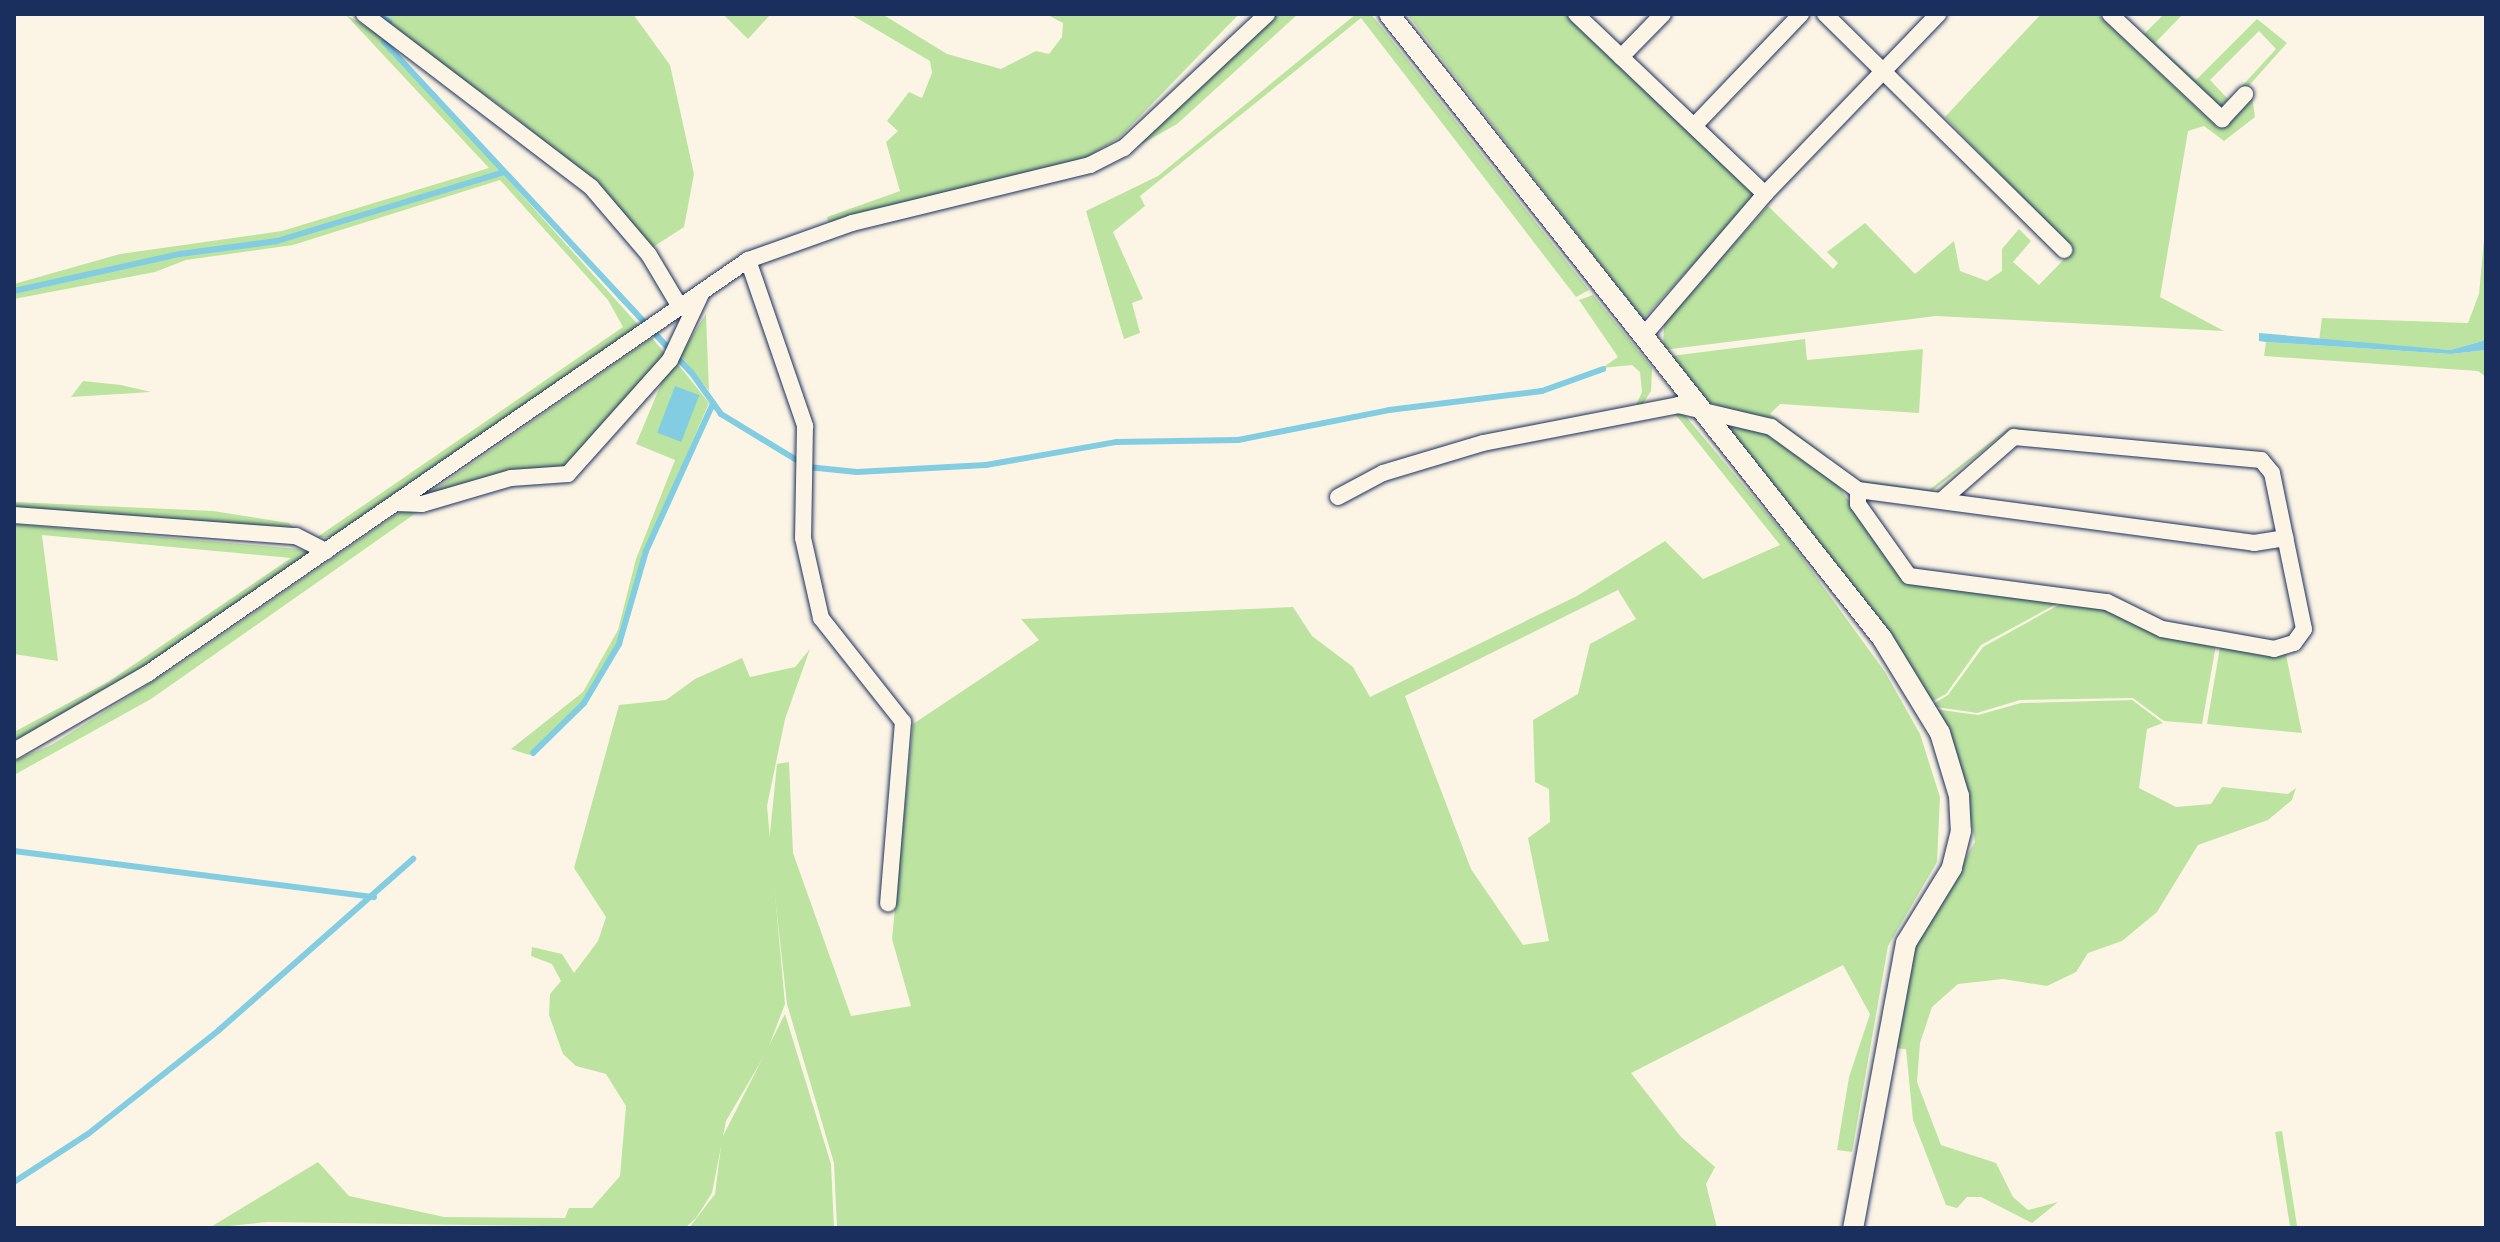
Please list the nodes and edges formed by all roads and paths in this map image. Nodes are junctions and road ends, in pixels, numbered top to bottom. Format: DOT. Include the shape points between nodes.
graph roads {
  1 [pos="364,14"];
  2 [pos="1267,14"];
  3 [pos="1389,14"];
  4 [pos="1576,14"];
  5 [pos="1663,14"];
  6 [pos="1801,14"];
  7 [pos="1825,14"];
  8 [pos="1938,14"];
  9 [pos="2110,14"];
  10 [pos="1252,20"];
  11 [pos="1621,57"];
  12 [pos="1884,70"];
  13 [pos="2245,94"];
  14 [pos="1694,126"];
  15 [pos="1765,194"];
  16 [pos="2064,250"];
  17 [pos="748,260"];
  18 [pos="702,292"];
  19 [pos="680,307"];
  20 [pos="1645,334"];
  21 [pos="1701,407"];
  22 [pos="1858,490"];
  23 [pos="1338,497"];
  24 [pos="1942,500"];
  25 [pos="396,503"];
  26 [pos="14,515"];
  27 [pos="2286,538"];
  28 [pos="326,551"];
  29 [pos="14,751"];
  30 [pos="888,903"];
  31 [pos="1853,1228"];
  1 -- 19 [label="street" via="591,187 649,255"];
  2 -- 10 [label="street"];
  3 -- 20 [label="street"];
  4 -- 11 [label="street"];
  5 -- 11 [label="street"];
  6 -- 14 [label="street"];
  7 -- 12 [label="street"];
  8 -- 12 [label="street"];
  9 -- 13 [label="street" via="2222,119"];
  10 -- 17 [label="street" via="1124,148 1090,165 852,223"];
  11 -- 14 [label="street"];
  12 -- 15 [label="street"];
  12 -- 16 [label="street"];
  14 -- 15 [label="street"];
  15 -- 20 [label="street"];
  17 -- 18 [label="street"];
  17 -- 30 [label="street" via="805,426 800,475 803,538 821,618 903,722"];
  18 -- 19 [label="street"];
  18 -- 25 [label="street" via="673,357 568,474 511,478 422,504"];
  19 -- 25 [label="street"];
  20 -- 21 [label="street"];
  21 -- 22 [label="street" via="1771,427"];
  21 -- 23 [label="street" via="1657,408 1483,443 1383,473"];
  21 -- 31 [label="street" via="1914,683 1940,733 1959,796 1961,831 1952,868 1915,924 1901,962"];
  22 -- 24 [label="street"];
  22 -- 27 [label="street" via="1858,504 1909,576 2107,602 2162,629 2274,649 2294,643 2305,621"];
  24 -- 27 [label="street" via="2254,543"];
  24 -- 27 [label="street" via="2014,437 2252,457 2270,468"];
  25 -- 28 [label="street"];
  26 -- 28 [label="street" via="296,536"];
  28 -- 29 [label="street" via="147,674"];
}
